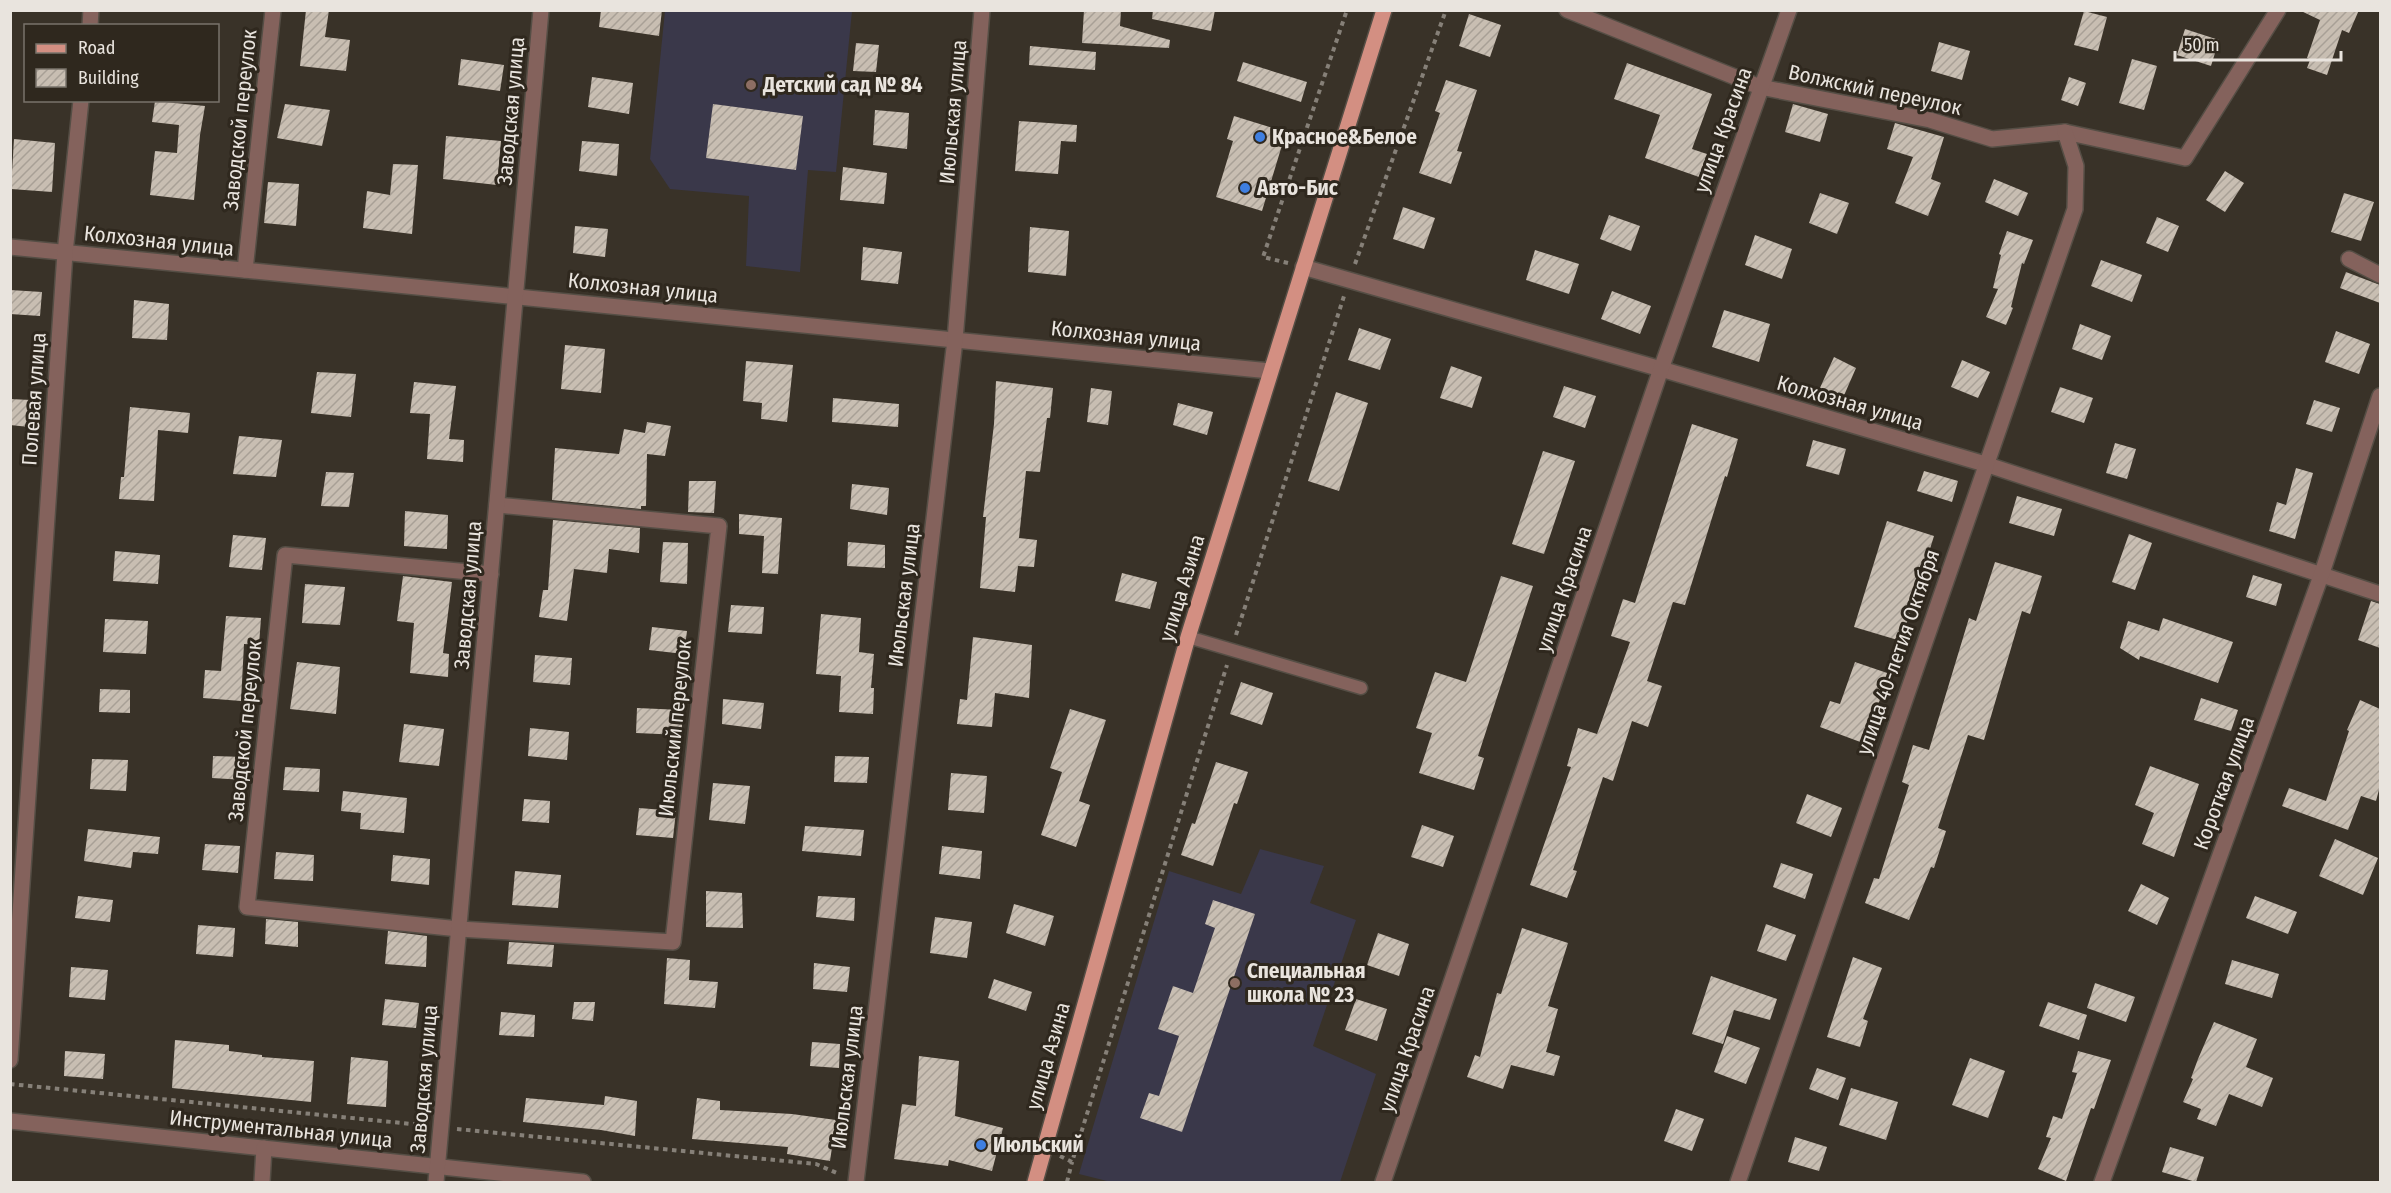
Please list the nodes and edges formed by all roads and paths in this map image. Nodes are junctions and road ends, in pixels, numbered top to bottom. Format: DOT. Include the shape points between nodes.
graph roads {
  1 [pos="273,10"];
  2 [pos="541,10"];
  3 [pos="982,10"];
  4 [pos="1347,10"];
  5 [pos="1384,10"];
  6 [pos="1446,10"];
  7 [pos="1567,10"];
  8 [pos="1789,10"];
  9 [pos="2278,10"];
  10 [pos="1760,87"];
  11 [pos="81,102"];
  12 [pos="2065,132"];
  13 [pos="10,247"];
  14 [pos="65,253"];
  15 [pos="2349,259"];
  16 [pos="1303,267"];
  17 [pos="245,270"];
  18 [pos="2380,275"];
  19 [pos="1349,281"];
  20 [pos="516,297"];
  21 [pos="955,340"];
  22 [pos="1661,369"];
  23 [pos="1270,371"];
  24 [pos="2380,396"];
  25 [pos="1985,464"];
  26 [pos="497,505"];
  27 [pos="2322,573"];
  28 [pos="491,574"];
  29 [pos="2380,594"];
  30 [pos="1188,637"];
  31 [pos="1232,650"];
  32 [pos="1361,688"];
  33 [pos="459,929"];
  34 [pos="10,1060"];
  35 [pos="10,1121"];
  36 [pos="264,1148"];
  37 [pos="1044,1148"];
  38 [pos="1071,1162"];
  39 [pos="437,1175"];
  40 [pos="262,1182"];
  41 [pos="583,1182"];
  42 [pos="856,1182"];
  43 [pos="1035,1182"];
  44 [pos="1067,1182"];
  45 [pos="1383,1182"];
  46 [pos="1738,1182"];
  47 [pos="2102,1182"];
  1 -- 17 [label="street, Заводской переулок"];
  2 -- 20 [label="street, Заводская улица"];
  3 -- 21 [label="street, Июльская улица"];
  4 -- 16 [label="path" via="1263,257"];
  5 -- 16 [label="main road, улица Азина"];
  6 -- 19 [label="path"];
  7 -- 10 [label="street, Волжский переулок"];
  8 -- 10 [label="street, улица Красина"];
  9 -- 12 [label="street, Волжский переулок" via="2185,158"];
  10 -- 12 [label="street, Волжский переулок" via="1930,120 1992,140"];
  10 -- 22 [label="street, улица Красина"];
  11 -- 14 [label="street, Полевая улица"];
  12 -- 25 [label="street, улица 40-летия Октября" via="2076,166 2075,209"];
  13 -- 14 [label="street, Колхозная улица"];
  14 -- 17 [label="street, Колхозная улица"];
  14 -- 34 [label="street, Полевая улица"];
  15 -- 18 [label="street"];
  16 -- 19 [label="street, Колхозная улица"];
  16 -- 23 [label="main road, улица Азина"];
  17 -- 20 [label="street, Колхозная улица"];
  19 -- 22 [label="street, Колхозная улица"];
  19 -- 31 [label="path"];
  20 -- 21 [label="street, Колхозная улица"];
  20 -- 26 [label="street, Заводская улица"];
  21 -- 23 [label="street, Колхозная улица"];
  21 -- 42 [label="street, Июльская улица"];
  22 -- 25 [label="street, Колхозная улица"];
  22 -- 45 [label="street, улица Красина"];
  23 -- 30 [label="main road, улица Азина"];
  24 -- 27 [label="street, Короткая улица"];
  25 -- 27 [label="street, Колхозная улица"];
  25 -- 46 [label="street, улица 40-летия Октября"];
  26 -- 28 [label="street, Заводская улица"];
  26 -- 33 [label="street, Июльский переулок" via="719,526 673,942"];
  27 -- 29 [label="street, Колхозная улица"];
  27 -- 47 [label="street, Короткая улица"];
  28 -- 33 [label="street, Заводская улица"];
  28 -- 33 [label="street, Заводской переулок" via="285,555 248,908"];
  30 -- 31 [label="lane"];
  30 -- 37 [label="main road, улица Азина"];
  31 -- 32 [label="lane"];
  31 -- 38 [label="path"];
  33 -- 39 [label="street, Заводская улица"];
  35 -- 36 [label="street, Инструментальная улица"];
  36 -- 39 [label="street, Инструментальная улица"];
  36 -- 40 [label="street"];
  37 -- 38 [label="path"];
  37 -- 43 [label="main road, улица Азина"];
  38 -- 44 [label="path"];
  39 -- 41 [label="street, Инструментальная улица"];
}
